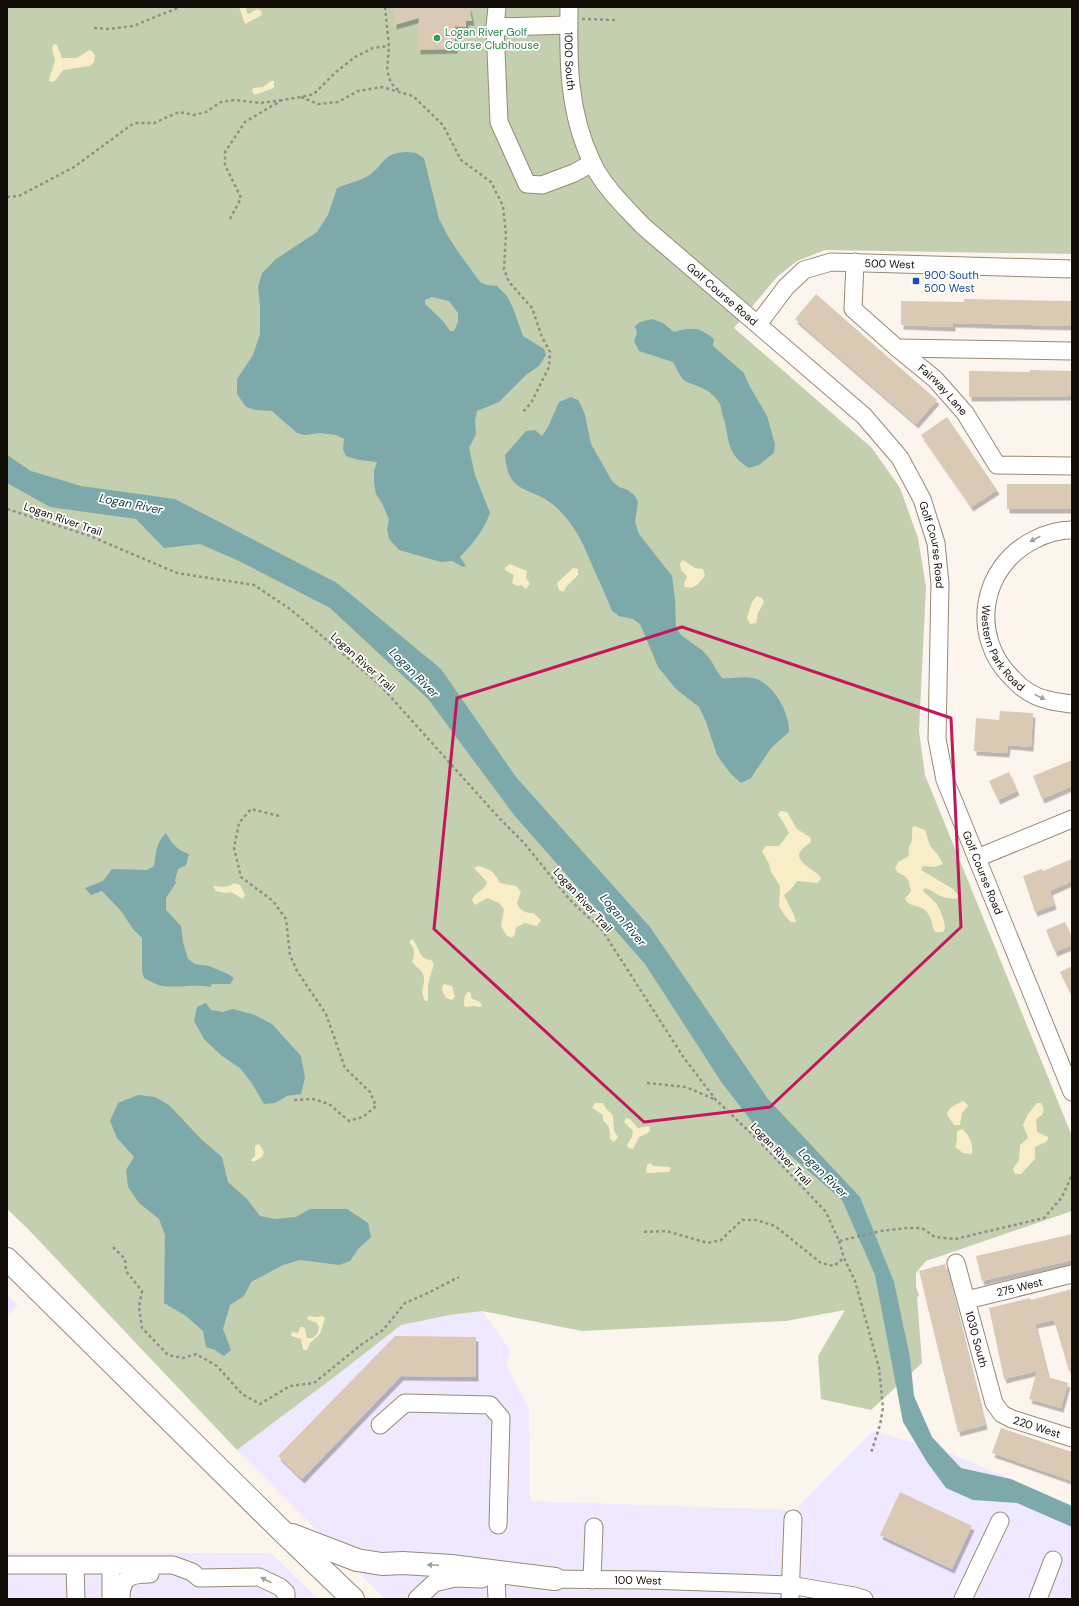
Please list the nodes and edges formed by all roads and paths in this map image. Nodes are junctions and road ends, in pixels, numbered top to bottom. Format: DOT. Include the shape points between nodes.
graph roads {
  1 [pos="180,7"];
  2 [pos="385,7"];
  3 [pos="497,7"];
  4 [pos="569,7"];
  5 [pos="569,25"];
  6 [pos="495,27"];
  7 [pos="94,28"];
  8 [pos="389,46"];
  9 [pos="400,92"];
  10 [pos="302,97"];
  11 [pos="282,100"];
  12 [pos="575,116"];
  13 [pos="592,163"];
  14 [pos="7,197"];
  15 [pos="230,219"];
  16 [pos="854,262"];
  17 [pos="1072,269"];
  18 [pos="758,324"];
  19 [pos="897,348"];
  20 [pos="1072,350"];
  21 [pos="522,412"];
  22 [pos="1072,466"];
  23 [pos="7,508"];
  24 [pos="1072,530"];
  25 [pos="1072,704"];
  26 [pos="279,816"];
  27 [pos="1072,819"];
  28 [pos="977,858"];
  29 [pos="647,1083"];
  30 [pos="1072,1092"];
  31 [pos="293,1100"];
  32 [pos="716,1100"];
  33 [pos="1072,1175"];
  34 [pos="644,1232"];
  35 [pos="839,1241"];
  36 [pos="113,1247"];
  37 [pos="844,1258"];
  38 [pos="956,1263"];
  39 [pos="10,1267"];
  40 [pos="1072,1274"];
  41 [pos="459,1277"];
  42 [pos="967,1300"];
  43 [pos="1002,1414"];
  44 [pos="380,1425"];
  45 [pos="1072,1438"];
  46 [pos="871,1453"];
  47 [pos="793,1519"];
  48 [pos="1000,1521"];
  49 [pos="498,1524"];
  50 [pos="594,1527"];
  51 [pos="282,1531"];
  52 [pos="1053,1560"];
  53 [pos="7,1565"];
  54 [pos="75,1566"];
  55 [pos="111,1566"];
  56 [pos="173,1575"];
  57 [pos="496,1579"];
  58 [pos="555,1579"];
  59 [pos="592,1580"];
  60 [pos="790,1592"];
  61 [pos="76,1599"];
  62 [pos="111,1599"];
  63 [pos="121,1599"];
  64 [pos="286,1599"];
  65 [pos="353,1599"];
  66 [pos="417,1599"];
  67 [pos="497,1599"];
  68 [pos="864,1599"];
  69 [pos="964,1599"];
  70 [pos="1038,1599"];
  1 -- 7 [label="path" via="133,26"];
  2 -- 8 [label="path"];
  3 -- 6 [label="street"];
  4 -- 5 [label="street, 1000 South"];
  5 -- 6 [label="street"];
  5 -- 12 [label="street, 1000 South" via="570,78"];
  6 -- 13 [label="street" via="499,122 527,184 542,185"];
  8 -- 9 [label="path" via="387,70 391,83"];
  8 -- 10 [label="path" via="372,48 355,57 314,94"];
  9 -- 10 [label="path" via="382,87 358,91 338,102 318,104"];
  9 -- 21 [label="path" via="413,96 443,125 461,160 490,182 503,206 506,235 504,269 509,282 532,308 550,352 549,367 531,403"];
  10 -- 11 [label="path"];
  11 -- 14 [label="path" via="261,103 234,100 221,102 206,112 194,115 179,112 154,123 134,123 74,167 20,196"];
  11 -- 15 [label="path" via="245,122 225,152 225,165 241,198"];
  12 -- 13 [label="street, Golf Course Road"];
  13 -- 18 [label="street, Golf Course Road" via="614,196 643,226"];
  16 -- 17 [label="street, 500 West"];
  16 -- 18 [label="street, 500 West" via="831,262 804,270 786,286"];
  16 -- 19 [label="street, Fairway Lane" via="853,309"];
  18 -- 28 [label="street, Golf Course Road" via="864,416 900,458 922,499 936,543 940,584 937,739 945,780"];
  19 -- 20 [label="street"];
  19 -- 22 [label="street, Fairway Lane" via="935,378 965,413 997,465"];
  23 -- 32 [label="path, Logan River Trail" via="90,536 177,573 254,585 290,609 380,685 524,843 570,900 602,930 684,1058"];
  24 -- 25 [label="street, Western Park Road, one-way" via="1044,534 1021,546 1003,564 990,587 985,615 989,643 1001,668 1022,688 1047,700"];
  26 -- 31 [label="path" via="251,810 239,823 234,848 241,877 273,901 286,919 290,955 297,971 326,1014 345,1068 370,1092 376,1106 363,1117 349,1121 329,1104 313,1100"];
  27 -- 28 [label="street"];
  28 -- 30 [label="street, Golf Course Road"];
  29 -- 32 [label="path" via="686,1088"];
  32 -- 35 [label="path, Logan River Trail" via="826,1212"];
  33 -- 35 [label="path" via="1062,1197 1044,1218 954,1239 935,1237 922,1228 907,1228"];
  34 -- 37 [label="path" via="666,1231 708,1243 720,1240 742,1220 756,1220 775,1226 821,1264 834,1266"];
  35 -- 37 [label="path, Logan River Trail"];
  36 -- 41 [label="path" via="124,1259 126,1271 142,1291 139,1307 142,1328 168,1355 183,1358 196,1354 217,1366 242,1394 260,1404 290,1386 314,1383 383,1330 405,1303"];
  37 -- 46 [label="path, Logan River Trail" via="855,1281 879,1368 883,1408"];
  38 -- 42 [label="street, 1030 South"];
  39 -- 51 [label="highway"];
  40 -- 42 [label="street, 275 West"];
  42 -- 43 [label="street, 1030 South" via="994,1403"];
  43 -- 45 [label="street, 220 West"];
  44 -- 49 [label="street" via="405,1403 490,1405 501,1418"];
  47 -- 60 [label="street"];
  48 -- 69 [label="street"];
  50 -- 59 [label="street"];
  58 -- 51 [label="highway, one-way" via="451,1566 382,1564 357,1560"];
  51 -- 65 [label="highway"];
  52 -- 70 [label="street"];
  53 -- 54 [label="street"];
  54 -- 55 [label="street"];
  54 -- 61 [label="street"];
  55 -- 62 [label="street"];
  64 -- 55 [label="street, one-way" via="286,1593 280,1587 259,1577 199,1578 192,1572 173,1565"];
  56 -- 63 [label="street" via="131,1575 124,1582"];
  57 -- 58 [label="street, 100 West"];
  57 -- 66 [label="street, 100 West" via="455,1578 434,1583"];
  57 -- 67 [label="street"];
  58 -- 59 [label="street, 100 West"];
  59 -- 60 [label="street, 100 West"];
  60 -- 68 [label="street, 100 West" via="854,1596"];
}
